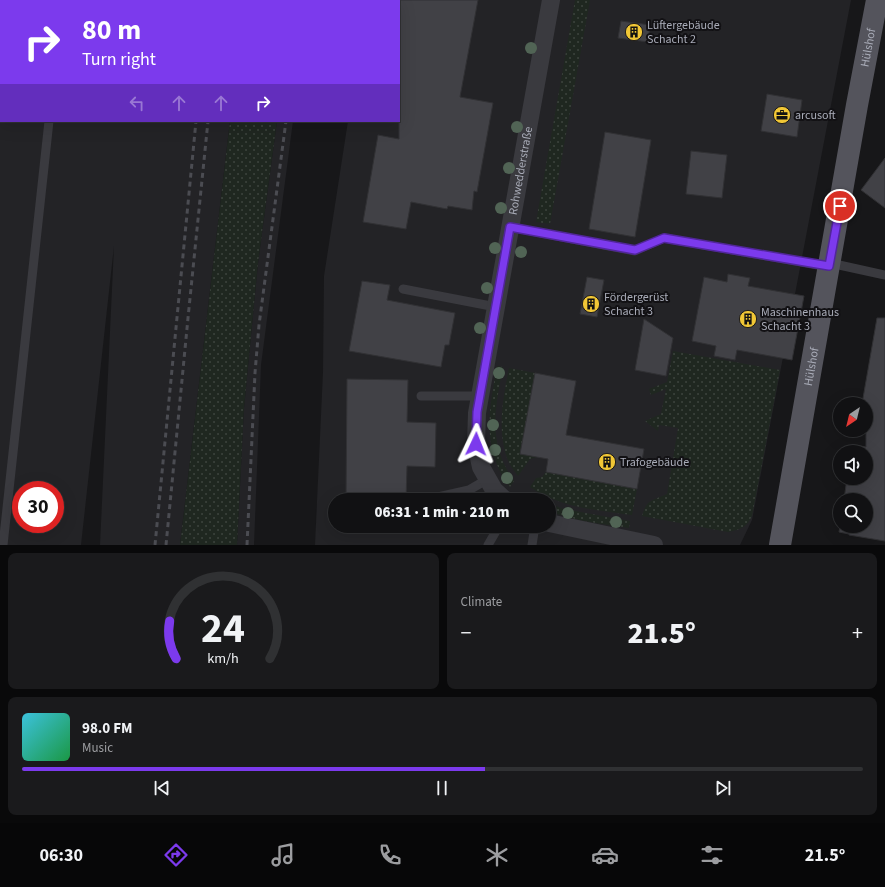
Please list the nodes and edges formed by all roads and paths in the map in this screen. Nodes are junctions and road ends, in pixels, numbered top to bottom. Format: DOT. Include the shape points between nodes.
graph roads {
  1 [pos="551,0"];
  2 [pos="877,0"];
  3 [pos="49,122"];
  4 [pos="510,227"];
  5 [pos="830,265"];
  6 [pos="884,273"];
  7 [pos="404,289"];
  8 [pos="496,307"];
  9 [pos="421,396"];
  10 [pos="480,396"];
  11 [pos="488,479"];
  12 [pos="455,493"];
  13 [pos="497,493"];
  14 [pos="556,525"];
  15 [pos="495,533"];
  16 [pos="534,533"];
  17 [pos="612,541"];
  18 [pos="3,545"];
  19 [pos="488,545"];
  20 [pos="532,545"];
  21 [pos="654,545"];
  22 [pos="780,545"];
  1 -- 4 [label="street, Rohwedderstraße"];
  2 -- 5 [label="main road, Hülshof"];
  3 -- 18 [label="lane"];
  4 -- 5 [label="lane" via="635,250 664,238"];
  4 -- 8 [label="street, Rohwedderstraße"];
  5 -- 6 [label="lane"];
  5 -- 22 [label="main road, Hülshof"];
  7 -- 8 [label="lane"];
  8 -- 10 [label="street, Rohwedderstraße"];
  9 -- 10 [label="lane"];
  10 -- 11 [label="street, Rohwedderstraße" via="476,444 481,467"];
  11 -- 12 [label="lane" via="469,490"];
  11 -- 13 [label="street, Rohwedderstraße"];
  14 -- 17 [label="street"];
  15 -- 19 [label="lane"];
  16 -- 20 [label="lane"];
  17 -- 21 [label="street"];
}
